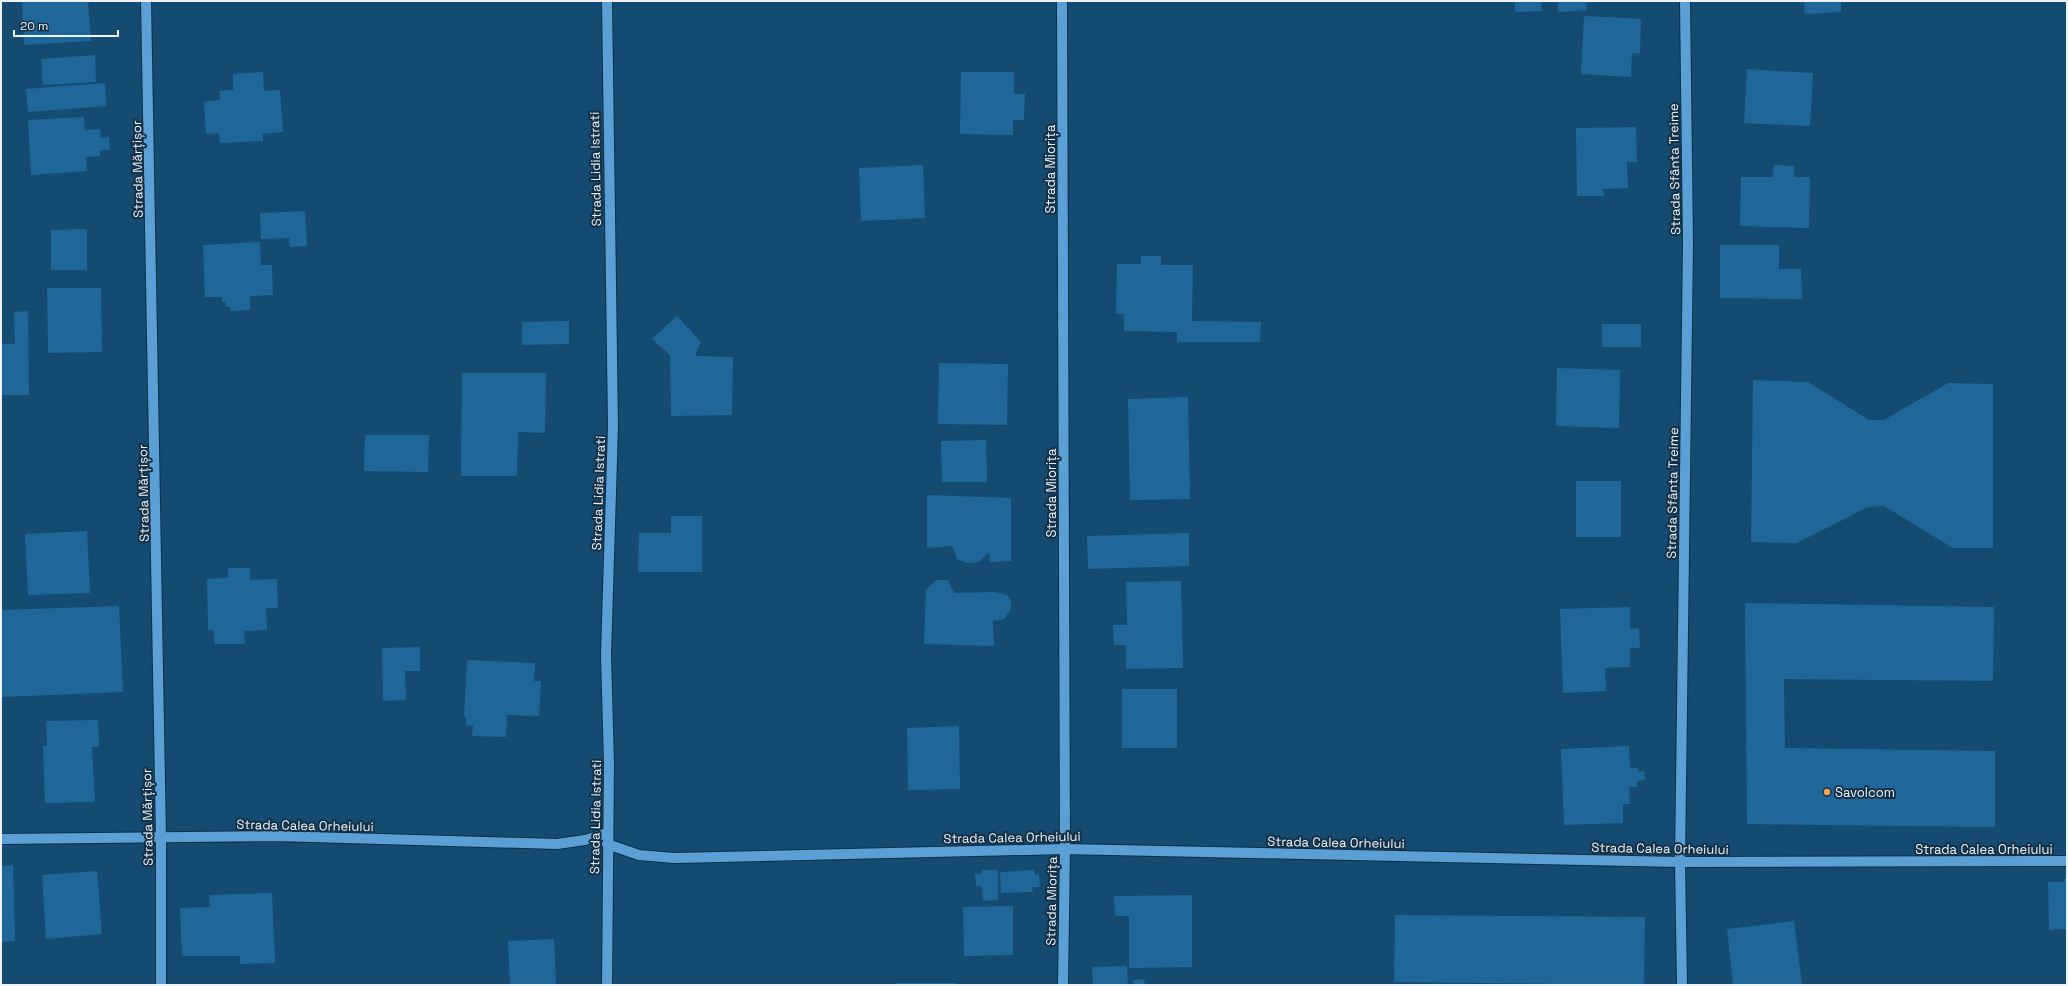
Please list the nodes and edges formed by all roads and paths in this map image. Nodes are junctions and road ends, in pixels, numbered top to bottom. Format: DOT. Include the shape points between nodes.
graph roads {
  1 [pos="146,1"];
  2 [pos="607,1"];
  3 [pos="1062,1"];
  4 [pos="1685,1"];
  5 [pos="608,833"];
  6 [pos="161,838"];
  7 [pos="1,839"];
  8 [pos="607,844"];
  9 [pos="1065,849"];
  10 [pos="2067,861"];
  11 [pos="1680,862"];
  12 [pos="161,985"];
  13 [pos="607,985"];
  14 [pos="1064,985"];
  15 [pos="1682,985"];
  1 -- 6 [label="street, Strada Mărțișor"];
  2 -- 5 [label="street, Strada Lidia Istrati" via="613,426 606,655"];
  3 -- 9 [label="street, Strada Miorița"];
  4 -- 11 [label="street, Strada Sfânta Treime" via="1688,243"];
  5 -- 6 [label="street, Strada Calea Orheiului" via="557,844 277,836"];
  5 -- 8 [label="street, Strada Lidia Istrati"];
  6 -- 7 [label="street, Strada Calea Orheiului"];
  6 -- 12 [label="street, Strada Mărțișor"];
  8 -- 9 [label="street, Strada Calea Orheiului" via="638,855 674,858"];
  8 -- 13 [label="street, Strada Lidia Istrati"];
  9 -- 11 [label="street, Strada Calea Orheiului"];
  9 -- 14 [label="street, Strada Miorița"];
  10 -- 11 [label="street, Strada Calea Orheiului"];
  11 -- 15 [label="street, Strada Sfânta Treime"];
}
